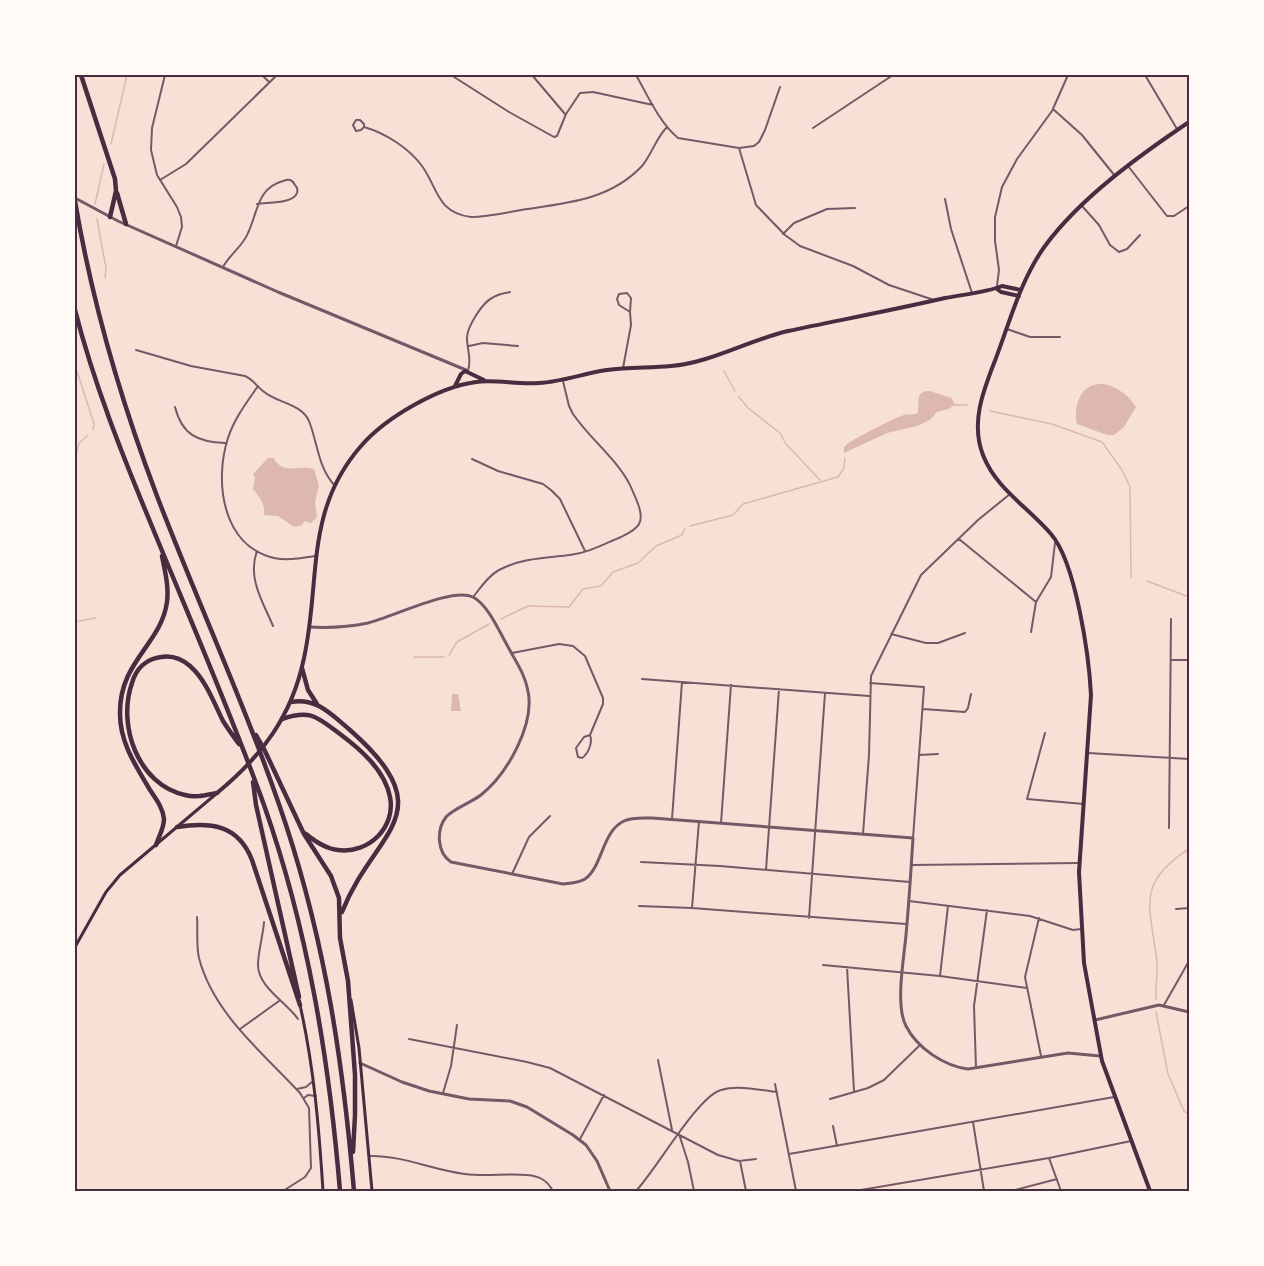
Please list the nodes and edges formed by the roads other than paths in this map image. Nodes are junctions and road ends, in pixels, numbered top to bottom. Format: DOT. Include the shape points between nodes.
graph roads {
  1 [pos="81,75"];
  2 [pos="165,75"];
  3 [pos="262,75"];
  4 [pos="277,75"];
  5 [pos="451,75"];
  6 [pos="532,75"];
  7 [pos="636,75"];
  8 [pos="893,75"];
  9 [pos="1068,75"];
  10 [pos="1145,75"];
  11 [pos="269,82"];
  12 [pos="780,87"];
  13 [pos="653,105"];
  14 [pos="1053,109"];
  15 [pos="566,114"];
  16 [pos="1189,122"];
  17 [pos="364,127"];
  18 [pos="667,127"];
  19 [pos="813,128"];
  20 [pos="1178,130"];
  21 [pos="739,148"];
  22 [pos="1128,166"];
  23 [pos="1115,176"];
  24 [pos="160,180"];
  25 [pos="116,189"];
  26 [pos="945,199"];
  27 [pos="75,200"];
  28 [pos="257,204"];
  29 [pos="1082,206"];
  30 [pos="1189,206"];
  31 [pos="855,208"];
  32 [pos="110,217"];
  33 [pos="126,224"];
  34 [pos="783,234"];
  35 [pos="1140,235"];
  36 [pos="176,246"];
  37 [pos="223,267"];
  38 [pos="997,289"];
  39 [pos="1021,290"];
  40 [pos="510,292"];
  41 [pos="972,293"];
  42 [pos="1019,296"];
  43 [pos="936,300"];
  44 [pos="75,310"];
  45 [pos="630,312"];
  46 [pos="1007,329"];
  47 [pos="1060,337"];
  48 [pos="469,346"];
  49 [pos="518,346"];
  50 [pos="136,350"];
  51 [pos="623,368"];
  52 [pos="468,372"];
  53 [pos="563,378"];
  54 [pos="460,379"];
  55 [pos="487,381"];
  56 [pos="471,382"];
  57 [pos="465,384"];
  58 [pos="258,386"];
  59 [pos="455,387"];
  60 [pos="175,407"];
  61 [pos="227,443"];
  62 [pos="472,459"];
  63 [pos="335,486"];
  64 [pos="1010,494"];
  65 [pos="959,539"];
  66 [pos="1056,540"];
  67 [pos="159,545"];
  68 [pos="257,551"];
  69 [pos="585,552"];
  70 [pos="315,556"];
  71 [pos="473,597"];
  72 [pos="1036,602"];
  73 [pos="1171,619"];
  74 [pos="273,626"];
  75 [pos="309,627"];
  76 [pos="1031,632"];
  77 [pos="965,633"];
  78 [pos="891,634"];
  79 [pos="512,654"];
  80 [pos="1171,660"];
  81 [pos="1189,660"];
  82 [pos="302,668"];
  83 [pos="642,679"];
  84 [pos="682,682"];
  85 [pos="870,683"];
  86 [pos="731,685"];
  87 [pos="779,688"];
  88 [pos="825,692"];
  89 [pos="971,694"];
  90 [pos="869,696"];
  91 [pos="291,702"];
  92 [pos="319,706"];
  93 [pos="923,709"];
  94 [pos="282,719"];
  95 [pos="249,724"];
  96 [pos="1045,733"];
  97 [pos="590,735"];
  98 [pos="244,751"];
  99 [pos="1088,753"];
  100 [pos="938,754"];
  101 [pos="919,755"];
  102 [pos="1170,758"];
  103 [pos="1189,759"];
  104 [pos="252,773"];
  105 [pos="217,793"];
  106 [pos="1084,804"];
  107 [pos="550,816"];
  108 [pos="672,819"];
  109 [pos="699,821"];
  110 [pos="721,823"];
  111 [pos="768,826"];
  112 [pos="177,827"];
  113 [pos="1169,828"];
  114 [pos="816,830"];
  115 [pos="303,832"];
  116 [pos="863,834"];
  117 [pos="913,838"];
  118 [pos="156,845"];
  119 [pos="641,862"];
  120 [pos="1079,863"];
  121 [pos="696,865"];
  122 [pos="911,865"];
  123 [pos="766,870"];
  124 [pos="512,874"];
  125 [pos="813,874"];
  126 [pos="910,882"];
  127 [pos="909,901"];
  128 [pos="639,906"];
  129 [pos="948,906"];
  130 [pos="692,908"];
  131 [pos="1189,908"];
  132 [pos="1176,909"];
  133 [pos="987,910"];
  134 [pos="341,914"];
  135 [pos="198,916"];
  136 [pos="809,918"];
  137 [pos="1039,918"];
  138 [pos="264,922"];
  139 [pos="907,924"];
  140 [pos="1081,929"];
  141 [pos="75,947"];
  142 [pos="1189,961"];
  143 [pos="823,965"];
  144 [pos="847,967"];
  145 [pos="903,972"];
  146 [pos="940,976"];
  147 [pos="348,981"];
  148 [pos="977,981"];
  149 [pos="1027,988"];
  150 [pos="280,1000"];
  151 [pos="300,1005"];
  152 [pos="1164,1005"];
  153 [pos="1189,1012"];
  154 [pos="298,1019"];
  155 [pos="1093,1020"];
  156 [pos="457,1025"];
  157 [pos="240,1029"];
  158 [pos="409,1039"];
  159 [pos="920,1045"];
  160 [pos="454,1047"];
  161 [pos="1101,1056"];
  162 [pos="1041,1058"];
  163 [pos="658,1060"];
  164 [pos="360,1063"];
  165 [pos="976,1069"];
  166 [pos="313,1079"];
  167 [pos="775,1084"];
  168 [pos="297,1089"];
  169 [pos="854,1091"];
  170 [pos="777,1092"];
  171 [pos="443,1094"];
  172 [pos="604,1095"];
  173 [pos="316,1096"];
  174 [pos="1115,1097"];
  175 [pos="304,1098"];
  176 [pos="830,1099"];
  177 [pos="974,1122"];
  178 [pos="833,1126"];
  179 [pos="672,1130"];
  180 [pos="679,1134"];
  181 [pos="580,1139"];
  182 [pos="1131,1141"];
  183 [pos="837,1146"];
  184 [pos="789,1154"];
  185 [pos="369,1156"];
  186 [pos="1048,1158"];
  187 [pos="756,1160"];
  188 [pos="740,1161"];
  189 [pos="352,1166"];
  190 [pos="980,1169"];
  191 [pos="1057,1179"];
  192 [pos="288,1190"];
  193 [pos="283,1191"];
  194 [pos="323,1191"];
  195 [pos="340,1191"];
  196 [pos="354,1191"];
  197 [pos="372,1191"];
  198 [pos="553,1191"];
  199 [pos="610,1191"];
  200 [pos="636,1191"];
  201 [pos="694,1191"];
  202 [pos="746,1191"];
  203 [pos="796,1191"];
  204 [pos="855,1191"];
  205 [pos="984,1191"];
  206 [pos="1011,1191"];
  207 [pos="1061,1191"];
  208 [pos="1150,1191"];
  1 -- 25 [label="highway" via="113,169"];
  2 -- 24 [label="street" via="152,128 151,150"];
  3 -- 11 [label="street"];
  4 -- 11 [label="street"];
  5 -- 15 [label="street" via="554,138"];
  6 -- 15 [label="street"];
  7 -- 13 [label="street"];
  8 -- 19 [label="street"];
  9 -- 14 [label="street"];
  10 -- 20 [label="street"];
  11 -- 24 [label="street" via="186,164"];
  12 -- 21 [label="street" via="762,137 754,146"];
  13 -- 15 [label="street" via="586,91 576,97"];
  13 -- 18 [label="street"];
  14 -- 23 [label="street" via="1082,135"];
  14 -- 38 [label="street" via="1002,188 994,217"];
  16 -- 20 [label="main road"];
  17 -- 18 [label="street" via="415,157 450,210 477,217 599,196 641,166"];
  18 -- 21 [label="street" via="683,140"];
  20 -- 22 [label="main road"];
  21 -- 34 [label="street" via="756,205"];
  22 -- 23 [label="main road"];
  22 -- 30 [label="street" via="1167,216"];
  23 -- 29 [label="main road"];
  24 -- 36 [label="street" via="181,217"];
  25 -- 32 [label="highway"];
  25 -- 33 [label="highway"];
  26 -- 41 [label="street"];
  27 -- 32 [label="street"];
  27 -- 95 [label="highway" via="100,317 134,432"];
  28 -- 28 [label="street" via="266,191 281,181 293,181 297,187 298,192 287,201"];
  28 -- 37 [label="street" via="248,233"];
  29 -- 35 [label="street" via="1119,252"];
  29 -- 39 [label="main road" via="1044,247"];
  31 -- 34 [label="street" via="827,210 794,223"];
  32 -- 33 [label="street"];
  33 -- 36 [label="street"];
  34 -- 43 [label="street" via="800,246 890,285"];
  36 -- 37 [label="street"];
  37 -- 52 [label="street"];
  38 -- 39 [label="main road" via="1002,286"];
  38 -- 41 [label="main road"];
  38 -- 42 [label="main road"];
  39 -- 42 [label="main road"];
  40 -- 48 [label="street" via="490,298 481,307 467,333"];
  41 -- 43 [label="main road"];
  42 -- 46 [label="main road"];
  43 -- 51 [label="main road" via="766,337 696,361"];
  44 -- 67 [label="highway" via="106,412"];
  45 -- 45 [label="street" via="618,305 620,294 627,293 631,298"];
  45 -- 51 [label="street"];
  46 -- 47 [label="street" via="1030,337"];
  46 -- 64 [label="main road" via="977,424 983,454 994,476"];
  48 -- 49 [label="street"];
  48 -- 52 [label="street"];
  50 -- 58 [label="street" via="245,376"];
  51 -- 53 [label="main road"];
  52 -- 54 [label="main road"];
  52 -- 55 [label="main road"];
  52 -- 56 [label="main road"];
  53 -- 55 [label="main road" via="542,383"];
  53 -- 69 [label="street" via="573,414 618,466 641,517 630,533"];
  54 -- 57 [label="main road"];
  54 -- 59 [label="main road"];
  55 -- 56 [label="main road"];
  56 -- 57 [label="main road"];
  57 -- 59 [label="main road"];
  58 -- 61 [label="street" via="238,414"];
  58 -- 63 [label="street" via="308,419 320,460"];
  59 -- 63 [label="main road" via="435,394 372,435"];
  60 -- 61 [label="street" via="183,426 199,440"];
  61 -- 68 [label="street" via="222,476 226,510 235,531"];
  62 -- 69 [label="street" via="551,490 560,499"];
  63 -- 70 [label="main road"];
  64 -- 65 [label="street"];
  64 -- 66 [label="main road"];
  65 -- 72 [label="street"];
  65 -- 78 [label="street" via="921,575"];
  66 -- 72 [label="street" via="1051,578"];
  66 -- 99 [label="main road" via="1069,570 1089,667"];
  67 -- 98 [label="highway"];
  67 -- 118 [label="highway" via="167,586 165,609 128,673 120,713 127,750 163,813"];
  68 -- 70 [label="street" via="286,560"];
  68 -- 74 [label="street" via="253,575"];
  69 -- 71 [label="street" via="509,566 489,576"];
  70 -- 75 [label="main road"];
  71 -- 75 [label="street" via="455,594 367,623"];
  71 -- 79 [label="street"];
  72 -- 76 [label="street"];
  73 -- 80 [label="street"];
  75 -- 82 [label="main road"];
  77 -- 78 [label="street" via="938,643"];
  78 -- 85 [label="street"];
  79 -- 97 [label="street" via="559,644 579,649 603,698"];
  79 -- 124 [label="street" via="529,693 516,749 494,783 447,816 439,837 442,853 451,862"];
  80 -- 81 [label="street"];
  80 -- 102 [label="street"];
  82 -- 91 [label="main road"];
  82 -- 92 [label="highway" via="309,693"];
  83 -- 84 [label="street"];
  84 -- 86 [label="street"];
  84 -- 108 [label="street"];
  85 -- 90 [label="street"];
  85 -- 93 [label="street" via="924,687"];
  86 -- 87 [label="street"];
  86 -- 110 [label="street"];
  87 -- 88 [label="street"];
  87 -- 111 [label="street"];
  88 -- 90 [label="street"];
  88 -- 114 [label="street"];
  89 -- 93 [label="street" via="965,712"];
  90 -- 116 [label="street"];
  91 -- 92 [label="highway" via="306,700"];
  91 -- 94 [label="main road"];
  92 -- 134 [label="highway" via="377,757 392,779 398,799 394,826 354,886"];
  93 -- 101 [label="street"];
  94 -- 105 [label="main road" via="269,741"];
  94 -- 115 [label="highway" via="308,714 331,727 373,764 390,796 386,826 364,847 331,849"];
  95 -- 115 [label="highway"];
  95 -- 189 [label="highway" via="287,828 317,936 336,1029"];
  96 -- 106 [label="street" via="1027,799"];
  97 -- 97 [label="street" via="576,748 578,757 587,754"];
  98 -- 104 [label="highway"];
  98 -- 105 [label="highway" via="201,679 187,664 162,657 148,661 137,671 129,691 127,716 131,741 141,761 156,779 178,793"];
  99 -- 102 [label="street"];
  99 -- 106 [label="main road"];
  100 -- 101 [label="street"];
  101 -- 117 [label="street"];
  102 -- 103 [label="street"];
  102 -- 113 [label="street"];
  104 -- 151 [label="highway"];
  104 -- 195 [label="highway" via="287,878 310,970 327,1064"];
  105 -- 112 [label="main road"];
  106 -- 120 [label="main road"];
  107 -- 124 [label="street" via="529,837"];
  108 -- 109 [label="street"];
  108 -- 124 [label="street" via="625,820 608,838 591,873 577,882 563,884"];
  109 -- 110 [label="street"];
  109 -- 121 [label="street"];
  110 -- 111 [label="street"];
  111 -- 114 [label="street"];
  111 -- 123 [label="street"];
  112 -- 118 [label="main road"];
  112 -- 151 [label="highway" via="214,825 245,846"];
  114 -- 116 [label="street"];
  114 -- 125 [label="street"];
  115 -- 134 [label="highway" via="333,879"];
  116 -- 117 [label="street"];
  117 -- 122 [label="street"];
  118 -- 141 [label="main road" via="110,886"];
  119 -- 121 [label="street"];
  120 -- 122 [label="street"];
  120 -- 140 [label="main road"];
  121 -- 123 [label="street"];
  121 -- 130 [label="street"];
  122 -- 126 [label="street"];
  123 -- 125 [label="street"];
  125 -- 126 [label="street"];
  125 -- 136 [label="street"];
  126 -- 127 [label="street"];
  127 -- 129 [label="street"];
  127 -- 139 [label="street"];
  128 -- 130 [label="street"];
  129 -- 133 [label="street"];
  129 -- 146 [label="street"];
  130 -- 136 [label="street"];
  131 -- 132 [label="street"];
  133 -- 137 [label="street"];
  133 -- 148 [label="street"];
  134 -- 147 [label="highway" via="340,938"];
  135 -- 157 [label="street" via="201,964 220,1005"];
  136 -- 139 [label="street"];
  137 -- 140 [label="street"];
  137 -- 149 [label="street" via="1026,966"];
  138 -- 150 [label="street" via="258,968 261,979"];
  139 -- 145 [label="street"];
  140 -- 155 [label="main road"];
  142 -- 152 [label="street"];
  143 -- 144 [label="street"];
  144 -- 145 [label="street"];
  144 -- 169 [label="street"];
  145 -- 146 [label="street"];
  145 -- 159 [label="street" via="902,1014"];
  146 -- 148 [label="street"];
  147 -- 164 [label="main road"];
  147 -- 189 [label="highway" via="355,1075"];
  148 -- 149 [label="street"];
  148 -- 165 [label="street"];
  149 -- 162 [label="street"];
  150 -- 154 [label="street"];
  150 -- 157 [label="street"];
  151 -- 166 [label="main road"];
  152 -- 153 [label="street"];
  152 -- 155 [label="street"];
  155 -- 161 [label="main road"];
  156 -- 160 [label="street"];
  157 -- 168 [label="street"];
  158 -- 160 [label="street"];
  159 -- 165 [label="street" via="954,1067"];
  159 -- 169 [label="street" via="884,1080"];
  160 -- 171 [label="street"];
  160 -- 172 [label="street" via="550,1068"];
  161 -- 162 [label="street" via="1068,1053"];
  161 -- 174 [label="main road"];
  162 -- 165 [label="street"];
  163 -- 179 [label="street"];
  164 -- 171 [label="street"];
  164 -- 185 [label="main road"];
  166 -- 168 [label="street" via="309,1086"];
  166 -- 173 [label="main road"];
  167 -- 170 [label="street"];
  168 -- 175 [label="street"];
  169 -- 176 [label="street"];
  170 -- 180 [label="street" via="720,1090 700,1107"];
  170 -- 184 [label="street"];
  171 -- 181 [label="street" via="515,1102"];
  172 -- 179 [label="street"];
  172 -- 181 [label="street"];
  173 -- 175 [label="street"];
  173 -- 194 [label="main road"];
  174 -- 177 [label="street"];
  174 -- 182 [label="main road"];
  175 -- 192 [label="street" via="309,1110 310,1168"];
  177 -- 183 [label="street"];
  177 -- 190 [label="street"];
  178 -- 183 [label="street"];
  179 -- 180 [label="street"];
  180 -- 188 [label="street" via="718,1155"];
  180 -- 200 [label="street"];
  180 -- 201 [label="street"];
  181 -- 199 [label="street" via="596,1157"];
  182 -- 186 [label="street"];
  182 -- 208 [label="main road"];
  183 -- 184 [label="street"];
  184 -- 203 [label="street"];
  185 -- 197 [label="main road"];
  185 -- 198 [label="street" via="488,1177 537,1176"];
  186 -- 190 [label="street"];
  186 -- 191 [label="street"];
  187 -- 188 [label="street"];
  188 -- 202 [label="street"];
  189 -- 196 [label="highway"];
  190 -- 204 [label="street"];
  190 -- 205 [label="street"];
  191 -- 206 [label="street"];
  191 -- 207 [label="street"];
  192 -- 193 [label="street"];
}
